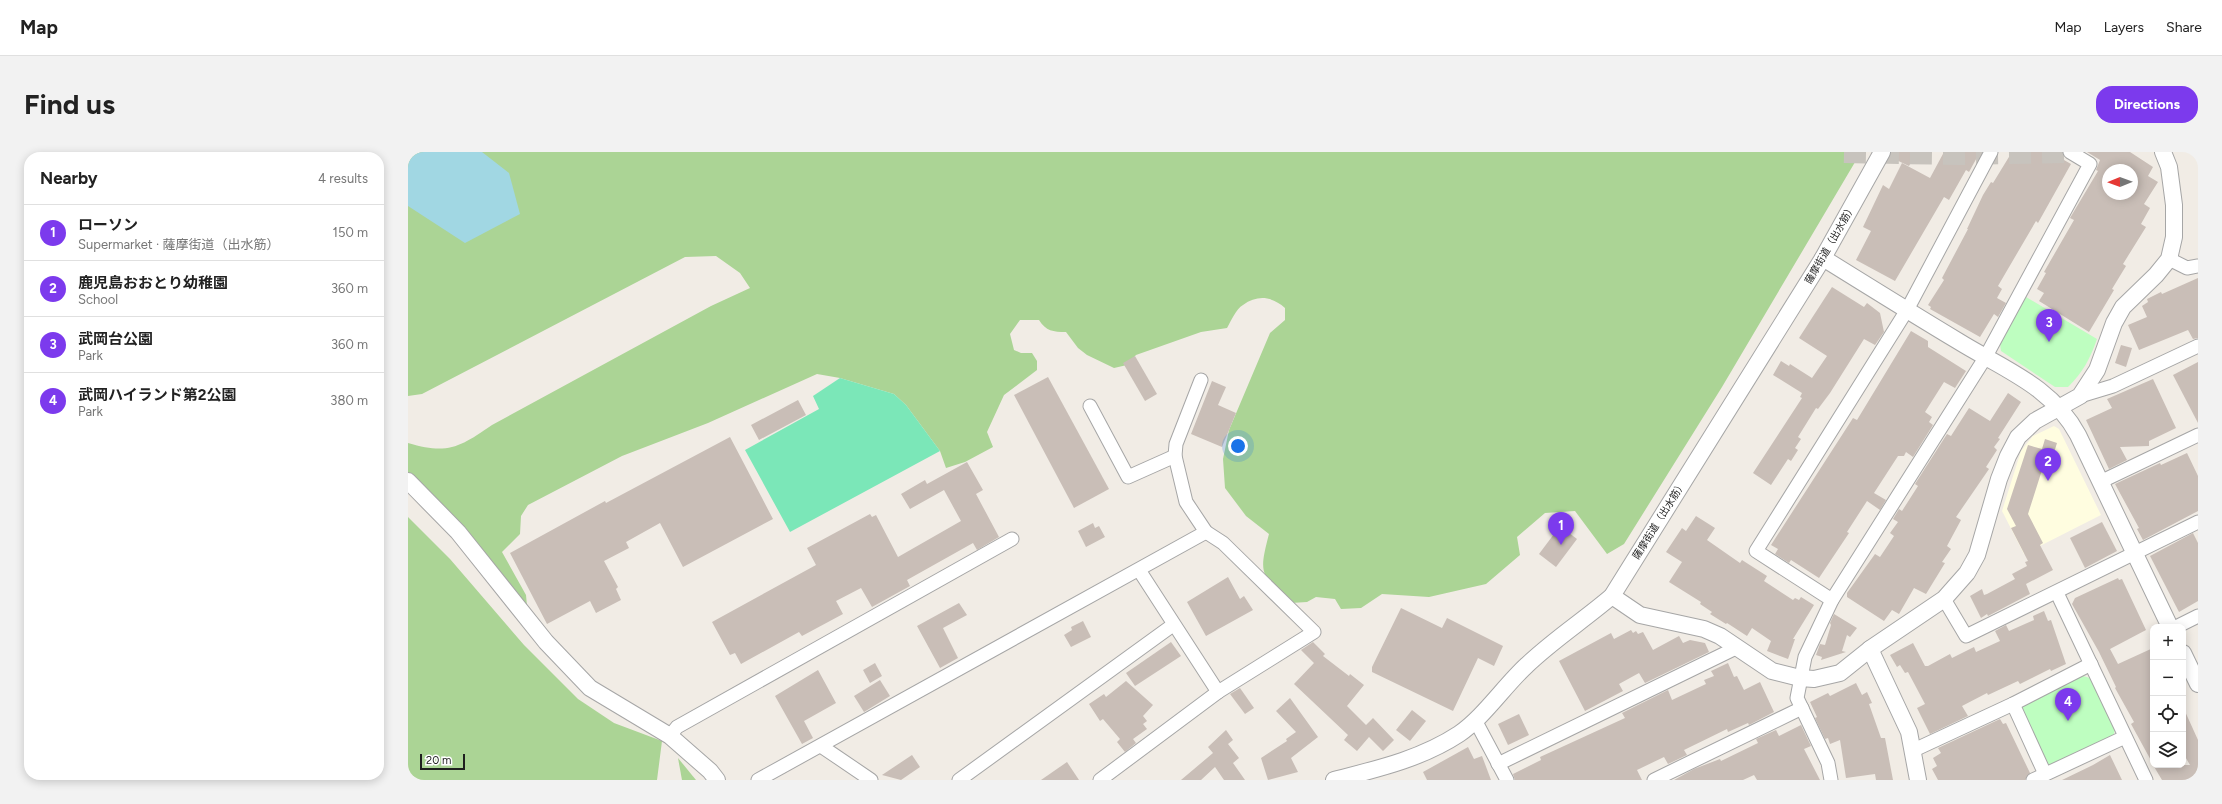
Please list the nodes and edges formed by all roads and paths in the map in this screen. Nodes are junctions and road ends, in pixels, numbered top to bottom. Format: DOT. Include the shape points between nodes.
graph roads {
  1 [pos="1882,152"];
  2 [pos="1991,152"];
  3 [pos="2070,152"];
  4 [pos="2166,152"];
  5 [pos="1823,258"];
  6 [pos="2169,259"];
  7 [pos="2198,266"];
  8 [pos="1907,310"];
  9 [pos="2198,346"];
  10 [pos="1985,358"];
  11 [pos="1201,380"];
  12 [pos="2080,396"];
  13 [pos="1090,406"];
  14 [pos="2060,407"];
  15 [pos="2198,435"];
  16 [pos="1175,456"];
  17 [pos="408,481"];
  18 [pos="2100,482"];
  19 [pos="2198,522"];
  20 [pos="1206,532"];
  21 [pos="1012,539"];
  22 [pos="2134,553"];
  23 [pos="1139,570"];
  24 [pos="2057,593"];
  25 [pos="1612,596"];
  26 [pos="1944,599"];
  27 [pos="1832,600"];
  28 [pos="2198,616"];
  29 [pos="2169,624"];
  30 [pos="2182,624"];
  31 [pos="1173,625"];
  32 [pos="1738,647"];
  33 [pos="1870,649"];
  34 [pos="2186,660"];
  35 [pos="2091,664"];
  36 [pos="1800,678"];
  37 [pos="2198,684"];
  38 [pos="1218,692"];
  39 [pos="2012,704"];
  40 [pos="1802,708"];
  41 [pos="1475,720"];
  42 [pos="670,736"];
  43 [pos="2125,737"];
  44 [pos="821,746"];
  45 [pos="1914,750"];
  46 [pos="1498,764"];
  47 [pos="2046,774"];
  48 [pos="717,780"];
  49 [pos="758,780"];
  50 [pos="871,780"];
  51 [pos="959,780"];
  52 [pos="1100,780"];
  53 [pos="1334,780"];
  54 [pos="1507,780"];
  55 [pos="1654,780"];
  56 [pos="1831,780"];
  57 [pos="1918,780"];
  58 [pos="2033,780"];
  59 [pos="2146,780"];
  1 -- 5 [label="street, 薩摩街道（出水筋）"];
  2 -- 8 [label="street"];
  3 -- 10 [label="street" via="2090,164"];
  4 -- 6 [label="street" via="2174,205 2174,237"];
  5 -- 8 [label="street"];
  5 -- 25 [label="street, 薩摩街道（出水筋）"];
  6 -- 7 [label="street" via="2187,268"];
  6 -- 12 [label="street" via="2156,276 2123,307 2114,323 2097,370"];
  8 -- 10 [label="street"];
  8 -- 27 [label="street" via="1756,551"];
  9 -- 12 [label="street" via="2113,386"];
  10 -- 14 [label="street" via="2032,384"];
  10 -- 27 [label="street"];
  11 -- 16 [label="street" via="1176,444"];
  12 -- 14 [label="street"];
  13 -- 16 [label="street" via="1128,477"];
  14 -- 18 [label="street" via="2069,418"];
  14 -- 26 [label="street" via="2026,428 2012,446 1999,479 1977,555 1967,573"];
  15 -- 18 [label="street"];
  16 -- 20 [label="street" via="1186,502"];
  17 -- 42 [label="street" via="458,532 546,642 590,688"];
  18 -- 22 [label="street"];
  19 -- 22 [label="street"];
  20 -- 23 [label="street"];
  20 -- 38 [label="street" via="1223,543 1314,632"];
  21 -- 42 [label="street" via="677,727"];
  22 -- 24 [label="street"];
  22 -- 29 [label="street"];
  23 -- 31 [label="street"];
  23 -- 44 [label="street"];
  24 -- 26 [label="street" via="1966,636"];
  24 -- 35 [label="street"];
  25 -- 32 [label="street" via="1640,615 1704,629"];
  25 -- 41 [label="street, 薩摩街道（出水筋）" via="1586,619 1550,644"];
  26 -- 33 [label="street"];
  27 -- 36 [label="street" via="1805,656"];
  28 -- 30 [label="street"];
  31 -- 38 [label="street"];
  31 -- 51 [label="street"];
  32 -- 36 [label="street" via="1772,671"];
  32 -- 46 [label="street"];
  33 -- 36 [label="street" via="1840,672 1820,678"];
  33 -- 45 [label="street" via="1909,732"];
  34 -- 37 [label="street"];
  35 -- 39 [label="street"];
  35 -- 43 [label="street"];
  36 -- 40 [label="street" via="1797,698"];
  38 -- 52 [label="street"];
  39 -- 45 [label="street"];
  39 -- 47 [label="street"];
  40 -- 55 [label="street"];
  40 -- 56 [label="street" via="1828,763"];
  41 -- 46 [label="street"];
  41 -- 53 [label="street, 薩摩街道（出水筋）" via="1460,734 1413,757"];
  42 -- 48 [label="street"];
  43 -- 47 [label="street"];
  43 -- 59 [label="street"];
  44 -- 49 [label="street"];
  44 -- 50 [label="street"];
  45 -- 57 [label="street"];
  46 -- 54 [label="street"];
  47 -- 58 [label="street"];
}
